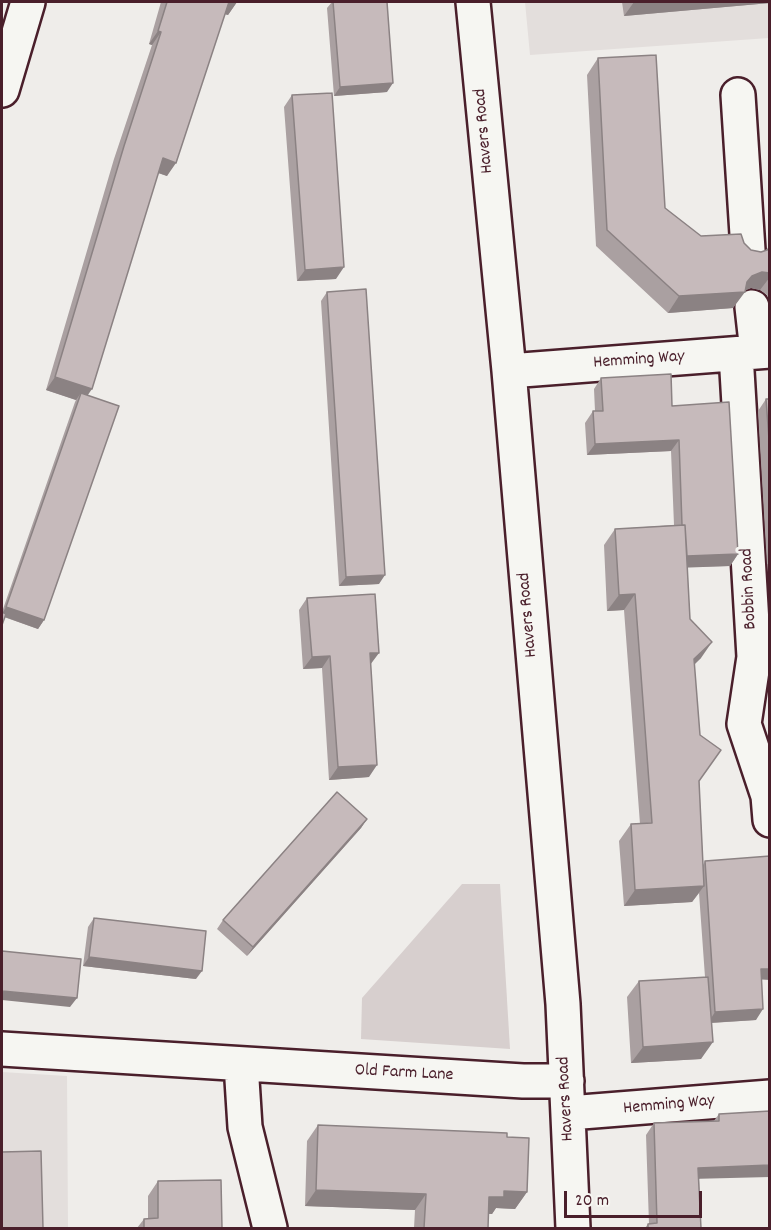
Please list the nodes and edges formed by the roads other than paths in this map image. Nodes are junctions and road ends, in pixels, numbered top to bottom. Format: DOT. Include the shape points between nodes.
graph roads {
  1 [pos="28,2"];
  2 [pos="473,2"];
  3 [pos="2,90"];
  4 [pos="738,95"];
  5 [pos="748,250"];
  6 [pos="752,307"];
  7 [pos="754,352"];
  8 [pos="509,372"];
  9 [pos="770,820"];
  10 [pos="2,1049"];
  11 [pos="241,1064"];
  12 [pos="567,1081"];
  13 [pos="770,1097"];
  14 [pos="569,1113"];
  15 [pos="270,1228"];
  16 [pos="573,1228"];
  1 -- 3 [label="street"];
  2 -- 8 [label="street, Havers Road"];
  4 -- 5 [label="street"];
  6 -- 7 [label="street, Bobbin Road"];
  7 -- 8 [label="street, Hemming Way"];
  7 -- 9 [label="street, Bobbin Road" via="754,657 744,724 768,796"];
  8 -- 12 [label="street, Havers Road"];
  10 -- 11 [label="street, Old Farm Lane"];
  11 -- 12 [label="street, Old Farm Lane"];
  11 -- 15 [label="street" via="246,1127"];
  12 -- 14 [label="street, Havers Road"];
  13 -- 14 [label="street, Hemming Way"];
  14 -- 16 [label="street, Havers Road"];
}
